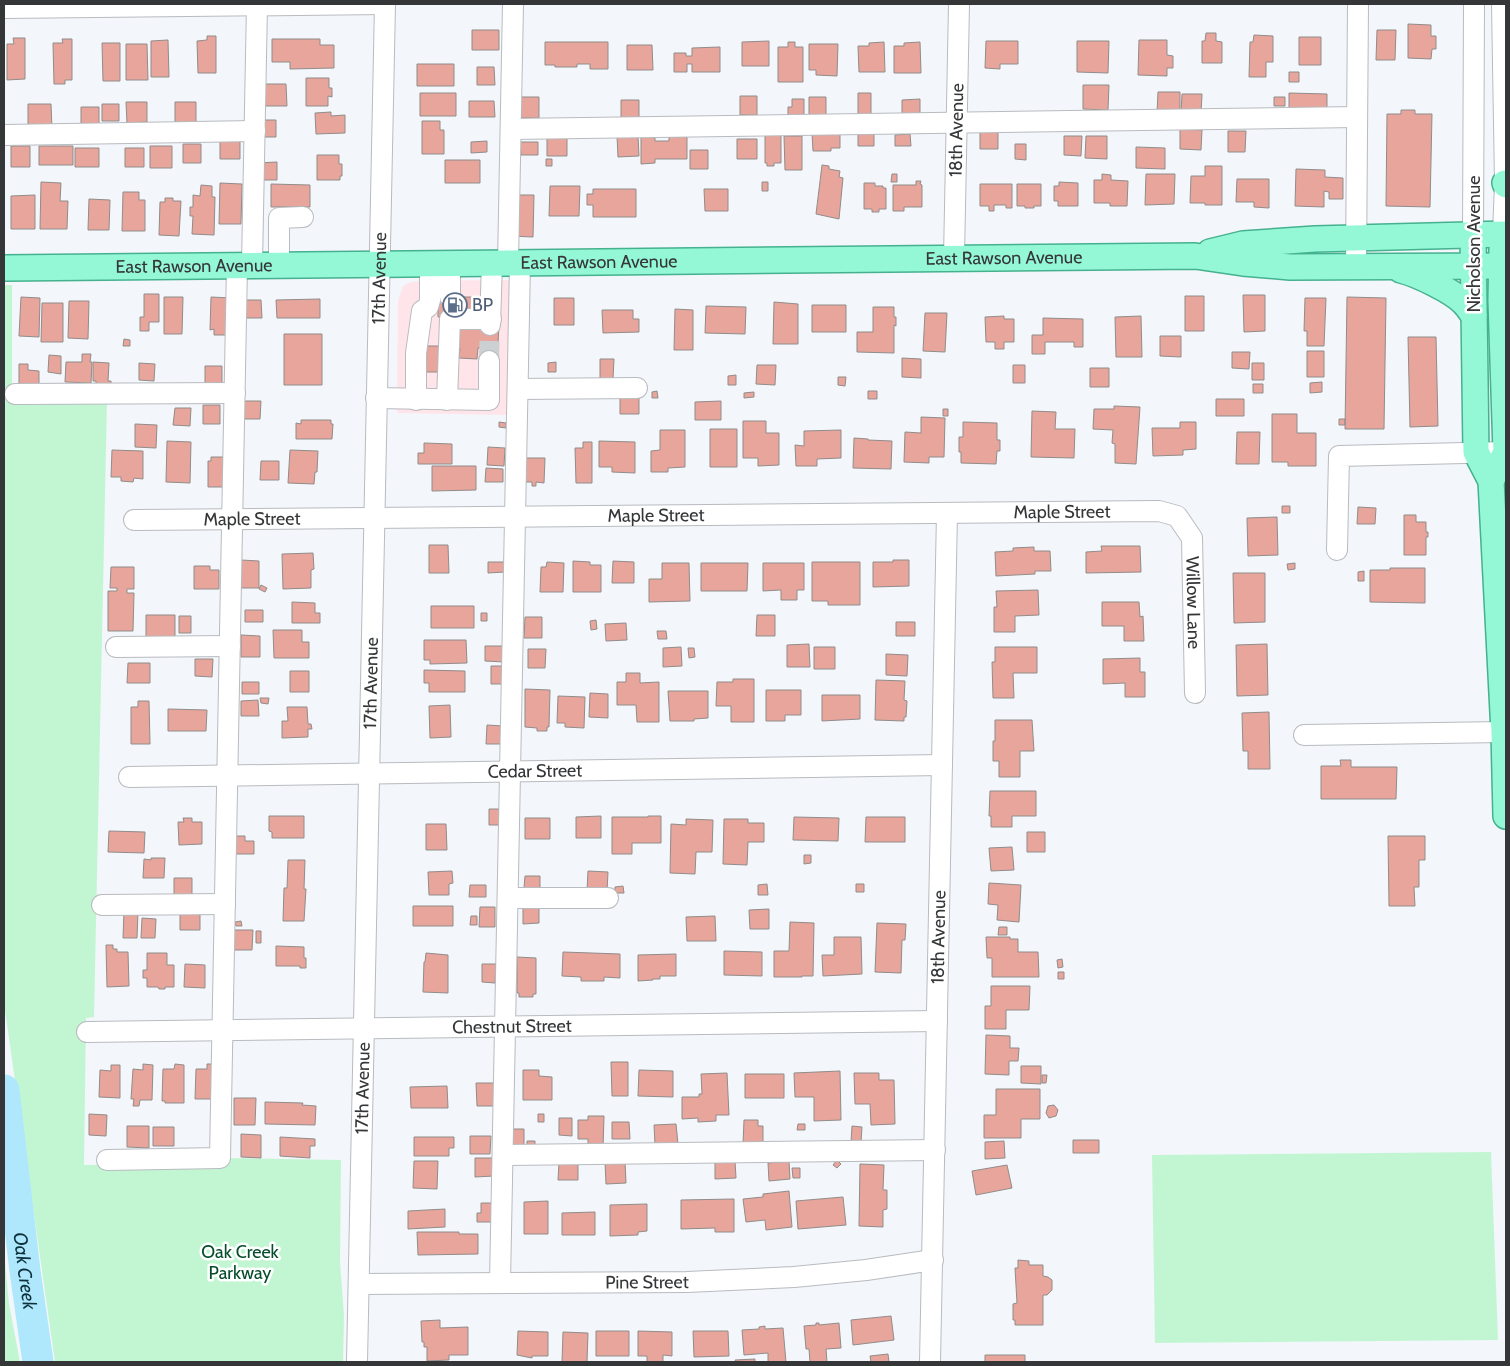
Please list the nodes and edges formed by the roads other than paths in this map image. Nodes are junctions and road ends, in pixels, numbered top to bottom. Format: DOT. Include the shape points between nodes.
graph roads {
  1 [pos="257,4"];
  2 [pos="385,4"];
  3 [pos="513,4"];
  4 [pos="959,4"];
  5 [pos="1358,4"];
  6 [pos="1474,4"];
  7 [pos="1502,4"];
  8 [pos="4,8"];
  9 [pos="1357,117"];
  10 [pos="956,122"];
  11 [pos="511,129"];
  12 [pos="255,131"];
  13 [pos="4,134"];
  14 [pos="1506,184"];
  15 [pos="303,217"];
  16 [pos="1505,234"];
  17 [pos="1473,236"];
  18 [pos="1356,238"];
  19 [pos="1195,256"];
  20 [pos="954,258"];
  21 [pos="440,263"];
  22 [pos="507,263"];
  23 [pos="379,264"];
  24 [pos="245,265"];
  25 [pos="279,265"];
  26 [pos="1474,265"];
  27 [pos="1356,266"];
  28 [pos="1382,266"];
  29 [pos="1504,266"];
  30 [pos="4,268"];
  31 [pos="450,311"];
  32 [pos="1474,316"];
  33 [pos="420,320"];
  34 [pos="489,361"];
  35 [pos="637,388"];
  36 [pos="518,389"];
  37 [pos="235,393"];
  38 [pos="14,394"];
  39 [pos="376,398"];
  40 [pos="416,400"];
  41 [pos="447,400"];
  42 [pos="1476,452"];
  43 [pos="1506,452"];
  44 [pos="1498,480"];
  45 [pos="947,513"];
  46 [pos="1177,516"];
  47 [pos="515,517"];
  48 [pos="374,518"];
  49 [pos="134,520"];
  50 [pos="233,520"];
  51 [pos="1337,550"];
  52 [pos="230,646"];
  53 [pos="116,647"];
  54 [pos="1194,693"];
  55 [pos="1504,732"];
  56 [pos="1304,735"];
  57 [pos="942,765"];
  58 [pos="510,771"];
  59 [pos="369,773"];
  60 [pos="228,775"];
  61 [pos="129,776"];
  62 [pos="1506,816"];
  63 [pos="508,898"];
  64 [pos="608,898"];
  65 [pos="225,904"];
  66 [pos="102,905"];
  67 [pos="937,1021"];
  68 [pos="505,1026"];
  69 [pos="364,1028"];
  70 [pos="222,1030"];
  71 [pos="87,1032"];
  72 [pos="935,1150"];
  73 [pos="503,1155"];
  74 [pos="107,1160"];
  75 [pos="932,1260"];
  76 [pos="500,1283"];
  77 [pos="359,1284"];
  78 [pos="357,1362"];
  79 [pos="930,1362"];
  1 -- 2 [label="street"];
  1 -- 8 [label="street"];
  1 -- 12 [label="street"];
  2 -- 23 [label="street, 17th Avenue"];
  3 -- 11 [label="street"];
  4 -- 10 [label="street, 18th Avenue"];
  5 -- 9 [label="street"];
  6 -- 17 [label="street, Nicholson Avenue"];
  7 -- 14 [label="street, Nicholson Avenue"];
  9 -- 10 [label="street"];
  9 -- 18 [label="street"];
  10 -- 11 [label="street"];
  10 -- 20 [label="street, 18th Avenue"];
  11 -- 22 [label="street"];
  12 -- 13 [label="street"];
  12 -- 24 [label="street"];
  14 -- 16 [label="street, Nicholson Avenue"];
  15 -- 25 [label="street" via="279,218"];
  16 -- 17 [label="main road, East Rawson Avenue"];
  16 -- 29 [label="main road, Nicholson Avenue"];
  17 -- 18 [label="main road, East Rawson Avenue"];
  17 -- 26 [label="main road, Nicholson Avenue"];
  18 -- 19 [label="main road, East Rawson Avenue" via="1243,244"];
  18 -- 27 [label="street"];
  19 -- 20 [label="main road, East Rawson Avenue"];
  19 -- 27 [label="main road, East Rawson Avenue" via="1290,267"];
  20 -- 22 [label="main road, East Rawson Avenue"];
  21 -- 22 [label="main road, East Rawson Avenue"];
  21 -- 23 [label="main road, East Rawson Avenue"];
  21 -- 31 [label="street"];
  21 -- 33 [label="street" via="428,307 422,311"];
  22 -- 31 [label="street" via="491,322"];
  22 -- 36 [label="street"];
  23 -- 25 [label="main road, East Rawson Avenue"];
  23 -- 39 [label="street, 17th Avenue"];
  24 -- 25 [label="main road, East Rawson Avenue"];
  24 -- 30 [label="main road, East Rawson Avenue"];
  24 -- 37 [label="street"];
  26 -- 28 [label="main road, East Rawson Avenue"];
  26 -- 29 [label="main road, East Rawson Avenue"];
  26 -- 32 [label="main road, Nicholson Avenue"];
  27 -- 28 [label="main road, East Rawson Avenue"];
  28 -- 32 [label="main road" via="1405,271 1453,294"];
  29 -- 43 [label="main road, Nicholson Avenue" via="1500,300"];
  31 -- 33 [label="street"];
  31 -- 41 [label="street"];
  32 -- 42 [label="main road, Nicholson Avenue"];
  33 -- 40 [label="street"];
  34 -- 41 [label="street" via="489,400"];
  35 -- 36 [label="street"];
  36 -- 47 [label="street"];
  37 -- 38 [label="street"];
  37 -- 50 [label="street"];
  39 -- 40 [label="street"];
  39 -- 48 [label="street, 17th Avenue"];
  40 -- 41 [label="street"];
  42 -- 43 [label="street"];
  42 -- 44 [label="main road, Nicholson Avenue"];
  42 -- 51 [label="street" via="1339,456"];
  43 -- 44 [label="main road"];
  44 -- 55 [label="main road, Nicholson Avenue"];
  45 -- 46 [label="street, Maple Street" via="1158,511"];
  45 -- 47 [label="street, Maple Street"];
  45 -- 57 [label="street, 18th Avenue"];
  46 -- 54 [label="street, Willow Lane" via="1192,538"];
  47 -- 48 [label="street, Maple Street"];
  47 -- 58 [label="street"];
  48 -- 50 [label="street, Maple Street"];
  48 -- 59 [label="street, 17th Avenue"];
  49 -- 50 [label="street, Maple Street"];
  50 -- 52 [label="street"];
  52 -- 53 [label="street"];
  52 -- 60 [label="street"];
  55 -- 56 [label="street"];
  55 -- 62 [label="main road, Nicholson Avenue"];
  57 -- 58 [label="street, Cedar Street"];
  57 -- 67 [label="street, 18th Avenue"];
  58 -- 59 [label="street, Cedar Street"];
  58 -- 63 [label="street"];
  59 -- 60 [label="street, Cedar Street"];
  59 -- 69 [label="street, 17th Avenue"];
  60 -- 61 [label="street, Cedar Street"];
  60 -- 65 [label="street"];
  63 -- 64 [label="street"];
  63 -- 68 [label="street"];
  65 -- 66 [label="street"];
  65 -- 70 [label="street"];
  67 -- 68 [label="street, Chestnut Street"];
  67 -- 72 [label="street, 18th Avenue"];
  68 -- 69 [label="street, Chestnut Street"];
  68 -- 73 [label="street"];
  69 -- 70 [label="street, Chestnut Street"];
  69 -- 77 [label="street, 17th Avenue"];
  70 -- 71 [label="street, Chestnut Street"];
  70 -- 74 [label="street" via="220,1158"];
  72 -- 73 [label="street"];
  72 -- 75 [label="street, 18th Avenue"];
  73 -- 76 [label="street"];
  75 -- 76 [label="street, Pine Street" via="794,1277 687,1282"];
  75 -- 79 [label="street, 18th Avenue"];
  76 -- 77 [label="street, Pine Street"];
  77 -- 78 [label="street, 17th Avenue"];
}
